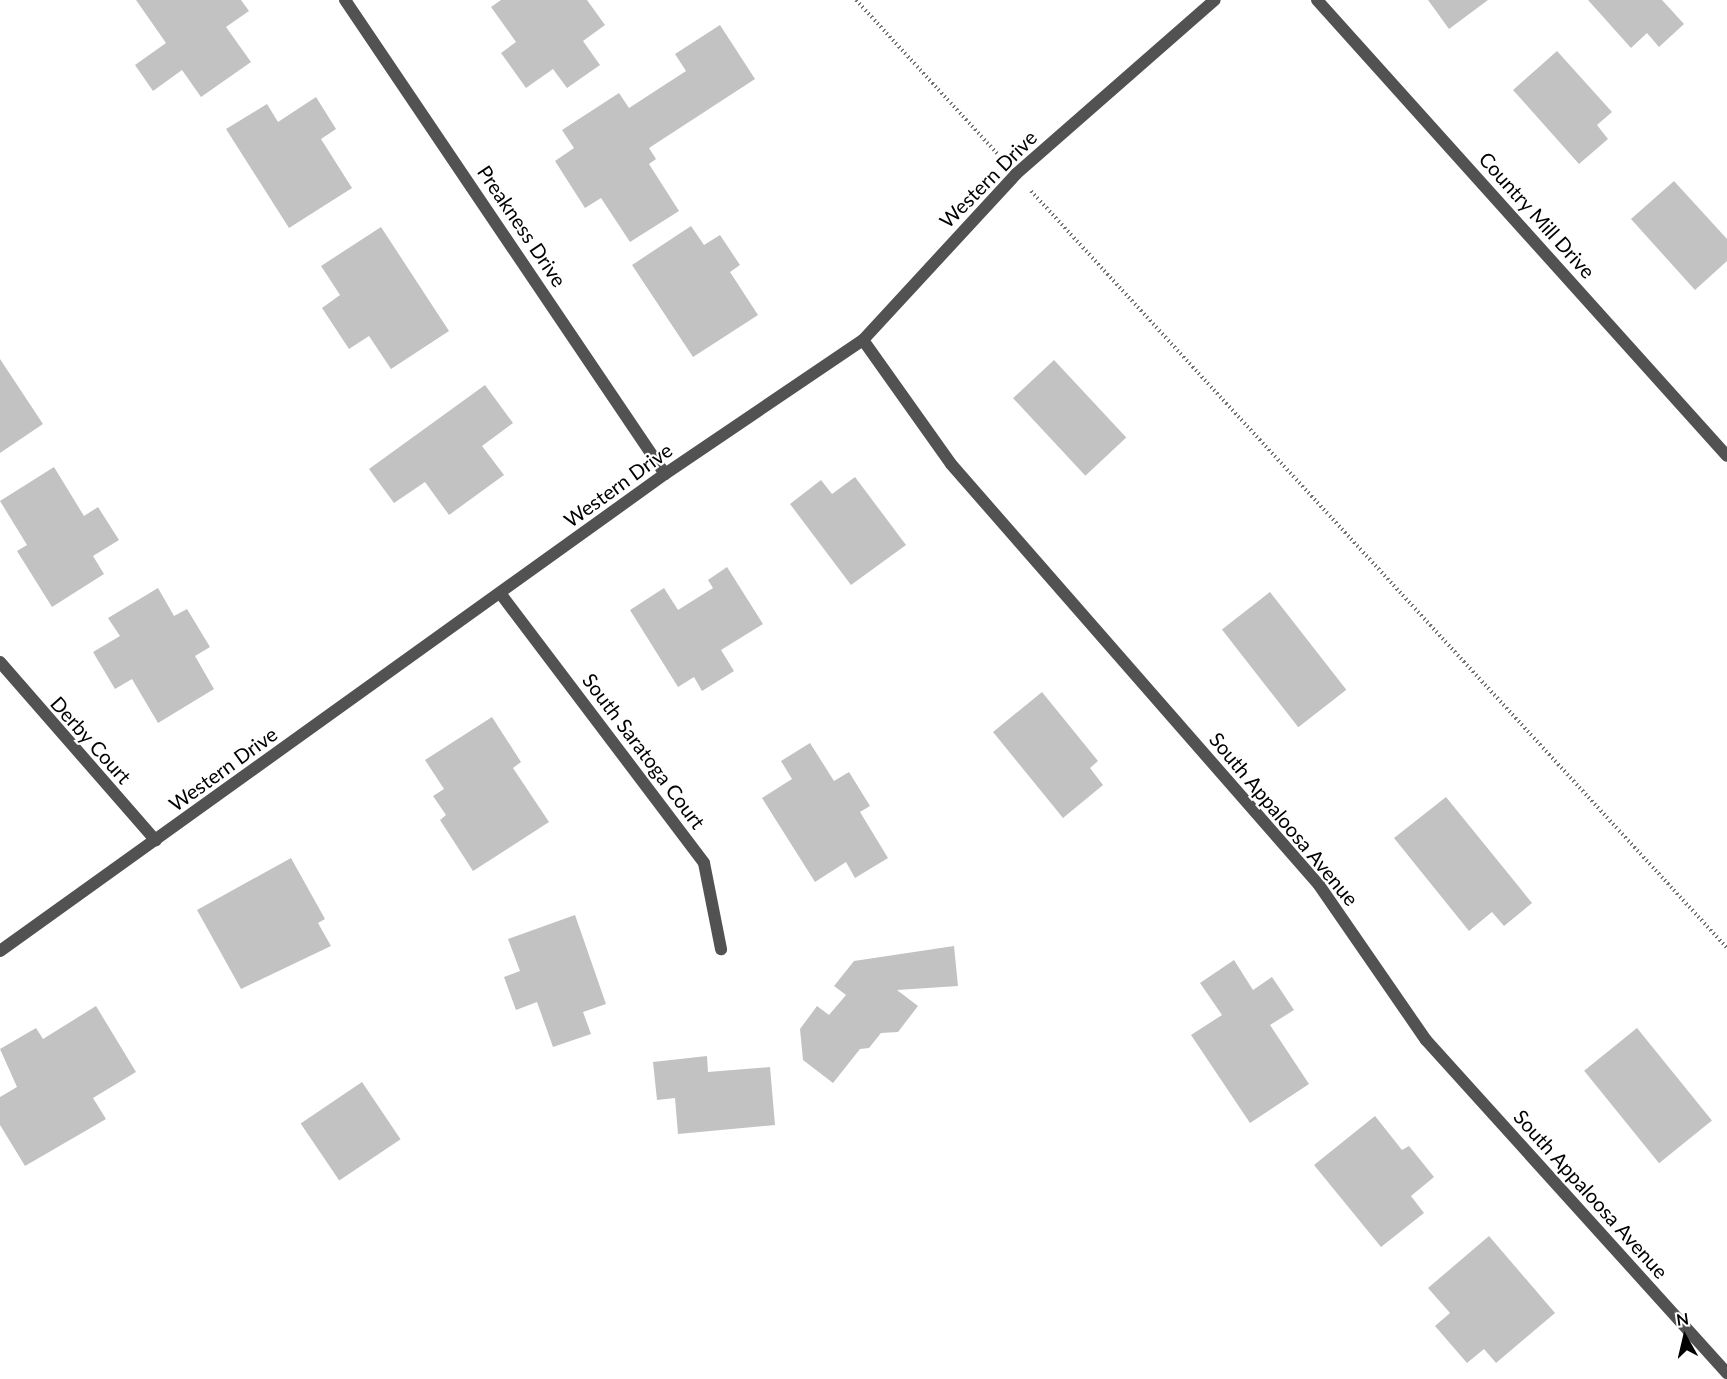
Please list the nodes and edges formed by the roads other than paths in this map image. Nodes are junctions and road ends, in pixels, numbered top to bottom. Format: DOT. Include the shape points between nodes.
graph roads {
  1 [pos="345,0"];
  2 [pos="1215,0"];
  3 [pos="1317,0"];
  4 [pos="863,340"];
  5 [pos="1727,456"];
  6 [pos="665,474"];
  7 [pos="500,593"];
  8 [pos="0,662"];
  9 [pos="156,841"];
  10 [pos="721,950"];
  11 [pos="0,951"];
  12 [pos="1727,1373"];
  1 -- 6 [label="street, Preakness Drive"];
  2 -- 4 [label="street, Western Drive" via="1016,174"];
  3 -- 5 [label="street, Country Mill Drive"];
  4 -- 6 [label="street, Western Drive"];
  4 -- 12 [label="street, South Appaloosa Avenue" via="951,464 1319,885 1426,1040"];
  6 -- 7 [label="street, Western Drive"];
  7 -- 9 [label="street, Western Drive"];
  7 -- 10 [label="street, South Saratoga Court" via="704,862"];
  8 -- 9 [label="street, Derby Court"];
  9 -- 11 [label="street, Western Drive"];
}
